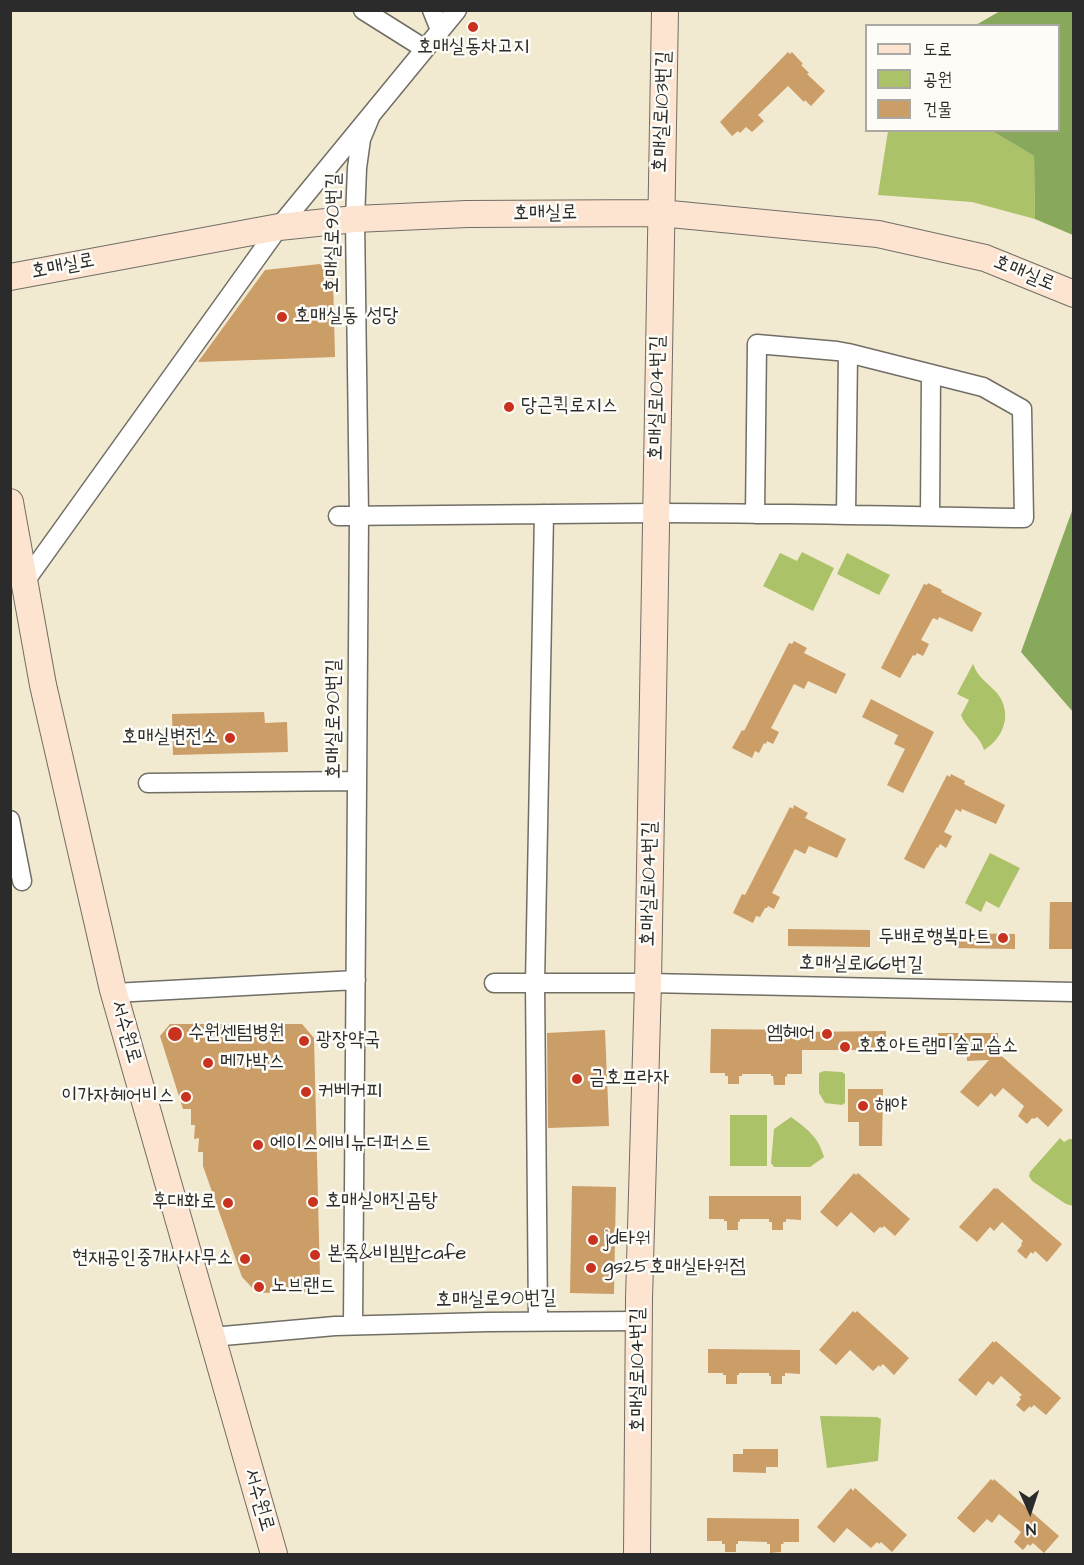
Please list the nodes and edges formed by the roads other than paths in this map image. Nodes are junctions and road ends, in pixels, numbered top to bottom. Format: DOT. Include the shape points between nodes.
graph roads {
  1 [pos="363,10"];
  2 [pos="432,10"];
  3 [pos="457,10"];
  4 [pos="665,10"];
  5 [pos="440,30"];
  6 [pos="425,49"];
  7 [pos="371,115"];
  8 [pos="660,213"];
  9 [pos="355,219"];
  10 [pos="279,227"];
  11 [pos="10,277"];
  12 [pos="1074,294"];
  13 [pos="848,353"];
  14 [pos="931,374"];
  15 [pos="10,502"];
  16 [pos="656,513"];
  17 [pos="544,514"];
  18 [pos="756,514"];
  19 [pos="846,515"];
  20 [pos="339,516"];
  21 [pos="359,516"];
  22 [pos="930,516"];
  23 [pos="26,580"];
  24 [pos="357,781"];
  25 [pos="148,783"];
  26 [pos="10,820"];
  27 [pos="22,881"];
  28 [pos="356,980"];
  29 [pos="494,983"];
  30 [pos="535,983"];
  31 [pos="648,983"];
  32 [pos="1074,992"];
  33 [pos="114,993"];
  34 [pos="639,1321"];
  35 [pos="538,1322"];
  36 [pos="353,1325"];
  37 [pos="212,1337"];
  38 [pos="274,1554"];
  39 [pos="637,1554"];
  1 -- 6 [label="street"];
  2 -- 5 [label="street"];
  3 -- 5 [label="street"];
  4 -- 8 [label="street, 호매실로103번길"];
  5 -- 6 [label="street"];
  6 -- 7 [label="street"];
  7 -- 9 [label="street, 호매실로90번길" via="361,139"];
  7 -- 10 [label="street"];
  8 -- 9 [label="street, 호매실로"];
  8 -- 12 [label="street, 호매실로" via="878,234 985,258"];
  8 -- 16 [label="street, 호매실로104번길"];
  9 -- 10 [label="street, 호매실로"];
  9 -- 21 [label="street, 호매실로90번길"];
  10 -- 11 [label="street, 호매실로"];
  10 -- 23 [label="street"];
  13 -- 14 [label="street"];
  13 -- 18 [label="street" via="757,344"];
  13 -- 19 [label="street"];
  14 -- 22 [label="street"];
  14 -- 22 [label="street" via="983,387 1022,409 1024,518"];
  15 -- 23 [label="street, 서수원로"];
  16 -- 17 [label="street"];
  16 -- 18 [label="street"];
  16 -- 31 [label="street, 호매실로104번길"];
  17 -- 21 [label="street"];
  17 -- 30 [label="street"];
  18 -- 19 [label="street"];
  19 -- 22 [label="street"];
  20 -- 21 [label="street"];
  21 -- 24 [label="street, 호매실로90번길"];
  23 -- 33 [label="street, 서수원로" via="43,685"];
  24 -- 25 [label="street"];
  24 -- 28 [label="street, 호매실로90번길"];
  26 -- 27 [label="street"];
  28 -- 33 [label="street"];
  28 -- 36 [label="street, 호매실로90번길"];
  29 -- 30 [label="street, 호매실로166번길"];
  30 -- 31 [label="street, 호매실로166번길"];
  30 -- 35 [label="street"];
  31 -- 32 [label="street, 호매실로166번길"];
  31 -- 34 [label="street, 호매실로104번길"];
  33 -- 37 [label="street, 서수원로"];
  34 -- 35 [label="street, 호매실로90번길"];
  34 -- 39 [label="street, 호매실로104번길"];
  35 -- 36 [label="street, 호매실로90번길"];
  36 -- 37 [label="street, 호매실로90번길"];
  37 -- 38 [label="street, 서수원로"];
}
